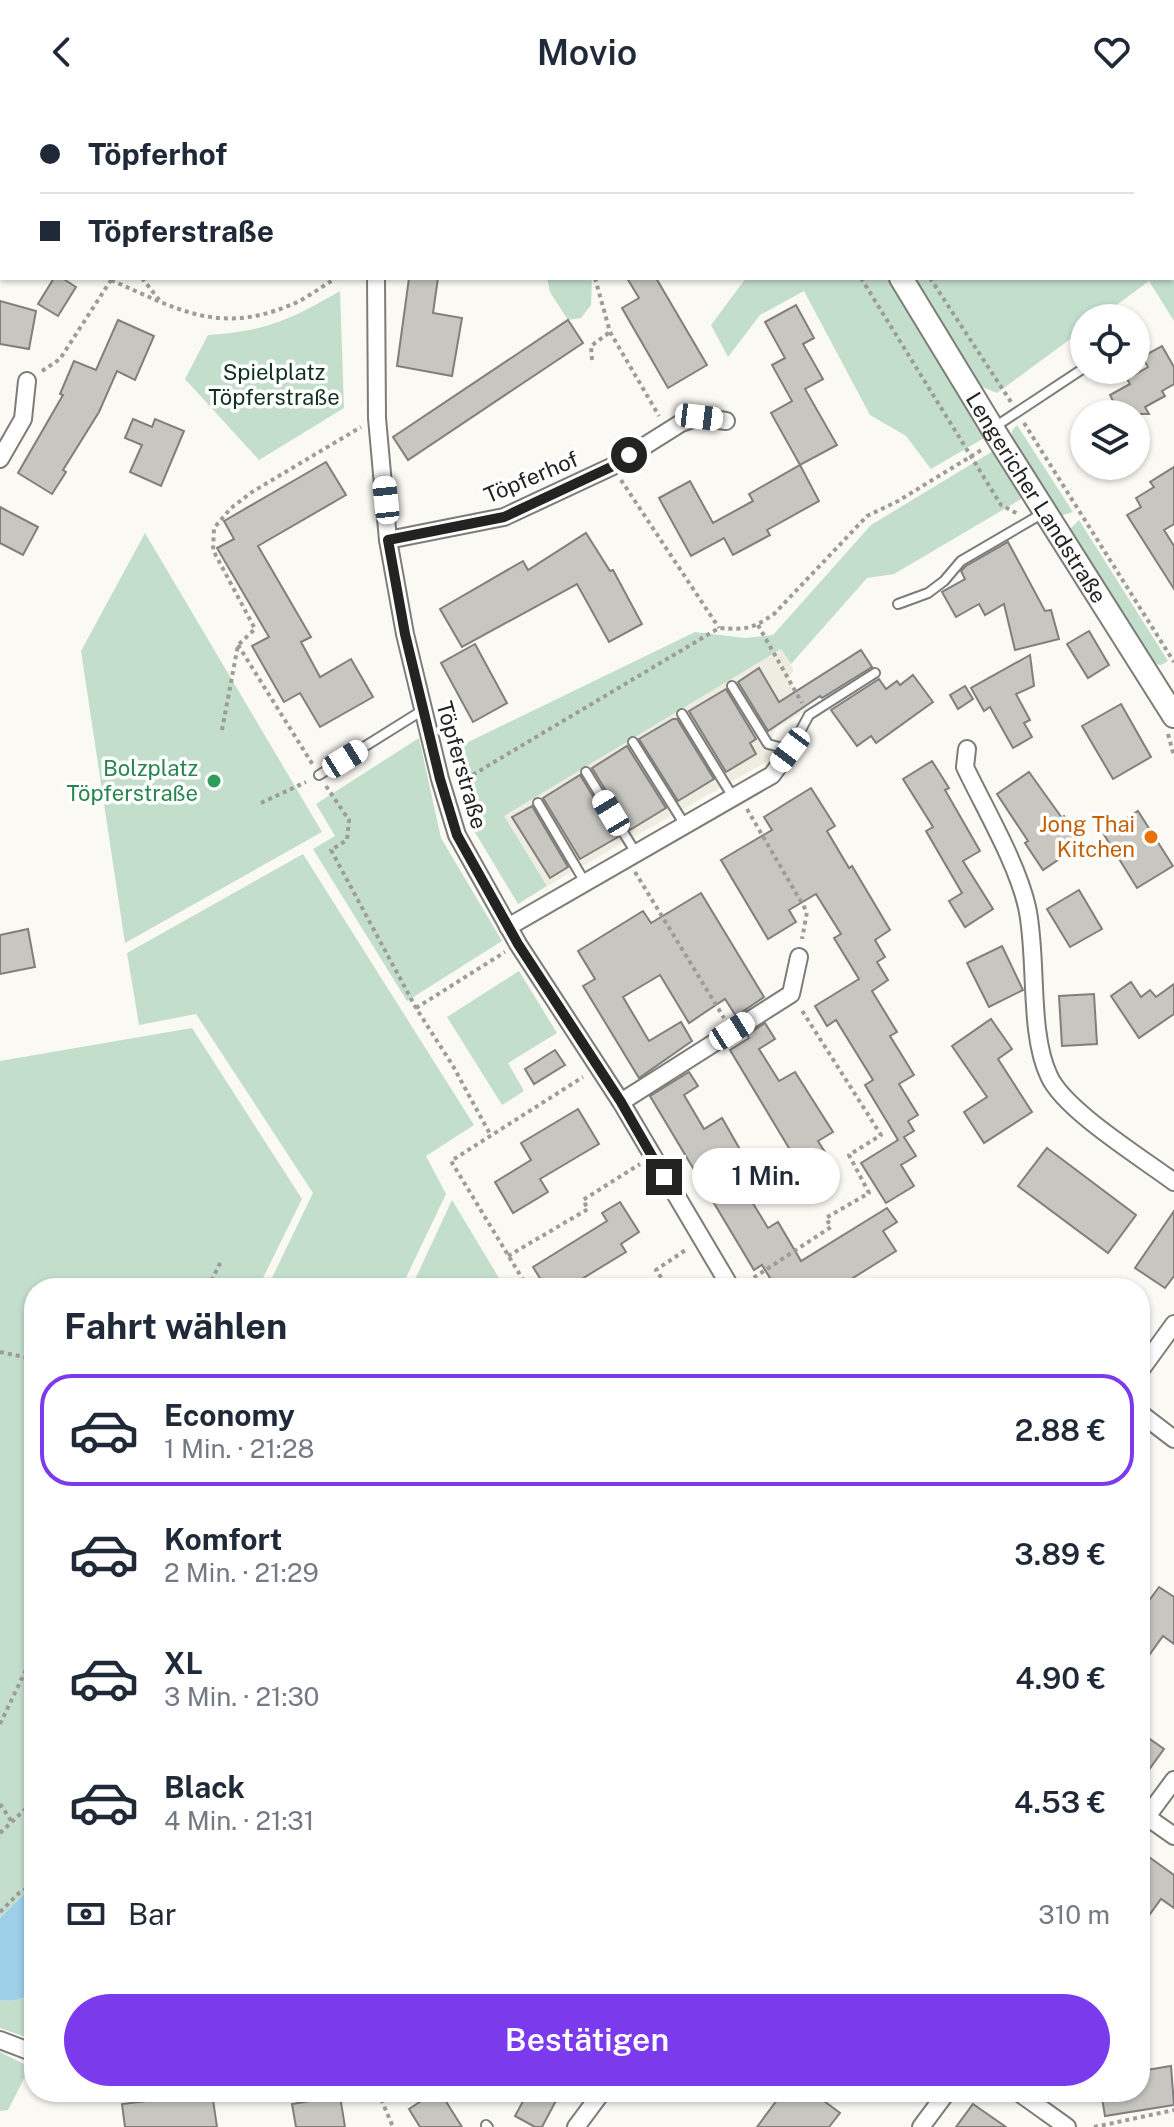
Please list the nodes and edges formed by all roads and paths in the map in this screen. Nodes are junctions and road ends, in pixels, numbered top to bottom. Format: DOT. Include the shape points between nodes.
graph roads {
  1 [pos="111,280"];
  2 [pos="114,280"];
  3 [pos="144,280"];
  4 [pos="333,280"];
  5 [pos="376,280"];
  6 [pos="596,280"];
  7 [pos="862,280"];
  8 [pos="902,280"];
  9 [pos="931,280"];
  10 [pos="160,302"];
  11 [pos="610,332"];
  12 [pos="592,360"];
  13 [pos="1070,377"];
  14 [pos="27,381"];
  15 [pos="1017,412"];
  16 [pos="377,418"];
  17 [pos="726,421"];
  18 [pos="668,431"];
  19 [pos="996,434"];
  20 [pos="970,457"];
  21 [pos="0,459"];
  22 [pos="611,467"];
  23 [pos="1036,517"];
  24 [pos="388,540"];
  25 [pos="898,604"];
  26 [pos="758,625"];
  27 [pos="719,628"];
  28 [pos="238,645"];
  29 [pos="1174,662"];
  30 [pos="875,673"];
  31 [pos="732,686"];
  32 [pos="423,710"];
  33 [pos="682,714"];
  34 [pos="809,715"];
  35 [pos="1174,716"];
  36 [pos="222,730"];
  37 [pos="633,742"];
  38 [pos="967,749"];
  39 [pos="790,750"];
  40 [pos="586,772"];
  41 [pos="319,775"];
  42 [pos="444,792"];
  43 [pos="736,796"];
  44 [pos="261,803"];
  45 [pos="538,803"];
  46 [pos="685,825"];
  47 [pos="631,857"];
  48 [pos="586,884"];
  49 [pos="508,927"];
  50 [pos="518,944"];
  51 [pos="799,957"];
  52 [pos="791,994"];
  53 [pos="416,1008"];
  54 [pos="732,1031"];
  55 [pos="598,1066"];
  56 [pos="621,1102"];
  57 [pos="490,1134"];
  58 [pos="651,1156"];
  59 [pos="1174,1182"];
  60 [pos="702,1239"];
  61 [pos="508,1256"];
  62 [pos="222,1259"];
  63 [pos="213,1278"];
  64 [pos="522,1278"];
  65 [pos="662,1278"];
  66 [pos="725,1278"];
  67 [pos="752,1278"];
  68 [pos="1174,1324"];
  69 [pos="0,1352"];
  70 [pos="24,1357"];
  71 [pos="1150,1357"];
  72 [pos="1150,1421"];
  73 [pos="1174,1439"];
  74 [pos="24,1674"];
  75 [pos="0,1724"];
  76 [pos="1174,1780"];
  77 [pos="0,1804"];
  78 [pos="24,1811"];
  79 [pos="1150,1813"];
  80 [pos="12,1822"];
  81 [pos="1150,1825"];
  82 [pos="0,1833"];
  83 [pos="1174,1836"];
  84 [pos="24,1890"];
  85 [pos="0,1912"];
  86 [pos="0,2040"];
  87 [pos="24,2049"];
  88 [pos="382,2102"];
  89 [pos="595,2102"];
  90 [pos="940,2102"];
  91 [pos="1032,2102"];
  92 [pos="1174,2110"];
  93 [pos="393,2127"];
  94 [pos="576,2127"];
  95 [pos="921,2127"];
  96 [pos="1067,2127"];
  97 [pos="1094,2127"];
  1 -- 14 [label="path" via="60,359"];
  2 -- 10 [label="path"];
  3 -- 10 [label="path"];
  4 -- 10 [label="path" via="289,306 248,318 212,319"];
  5 -- 16 [label="street, Töpferstraße"];
  6 -- 11 [label="path"];
  7 -- 20 [label="path"];
  8 -- 19 [label="main road, Lengericher Landstraße"];
  9 -- 15 [label="path"];
  11 -- 12 [label="path" via="591,346"];
  11 -- 18 [label="path"];
  13 -- 15 [label="lane"];
  14 -- 21 [label="street" via="23,419"];
  15 -- 19 [label="lane"];
  15 -- 29 [label="path"];
  16 -- 24 [label="street, Töpferstraße"];
  16 -- 28 [label="path" via="252,492 214,528 213,550 255,629"];
  17 -- 18 [label="street, Töpferhof" via="699,417"];
  18 -- 22 [label="street, Töpferhof"];
  19 -- 20 [label="path"];
  19 -- 23 [label="main road, Lengericher Landstraße"];
  20 -- 23 [label="path" via="1001,505"];
  20 -- 26 [label="path" via="867,516"];
  22 -- 24 [label="street, Töpferhof" via="504,517"];
  22 -- 27 [label="path"];
  23 -- 25 [label="lane" via="961,561 928,593"];
  23 -- 35 [label="main road, Lengericher Landstraße"];
  24 -- 32 [label="street, Töpferstraße"];
  26 -- 27 [label="path"];
  26 -- 34 [label="path"];
  27 -- 42 [label="path"];
  28 -- 36 [label="path"];
  28 -- 41 [label="path"];
  30 -- 34 [label="lane"];
  31 -- 39 [label="lane" via="768,744"];
  32 -- 41 [label="lane"];
  32 -- 42 [label="street, Töpferstraße"];
  33 -- 43 [label="lane"];
  34 -- 39 [label="lane"];
  37 -- 46 [label="lane"];
  38 -- 59 [label="street" via="965,767 1027,906 1040,1048 1049,1078 1070,1105"];
  39 -- 43 [label="street" via="772,775"];
  40 -- 47 [label="lane"];
  41 -- 44 [label="path"];
  41 -- 53 [label="path" via="349,820 347,840 331,850"];
  42 -- 49 [label="street, Töpferstraße" via="457,835"];
  43 -- 46 [label="street"];
  43 -- 51 [label="path" via="807,912"];
  45 -- 48 [label="lane"];
  46 -- 47 [label="street"];
  47 -- 48 [label="street"];
  47 -- 54 [label="path"];
  48 -- 49 [label="street"];
  49 -- 50 [label="street, Töpferstraße"];
  50 -- 53 [label="path"];
  50 -- 55 [label="street, Töpferstraße"];
  51 -- 52 [label="street"];
  52 -- 54 [label="street"];
  52 -- 67 [label="path" via="881,1135 849,1155 869,1193 826,1218 831,1227"];
  53 -- 57 [label="path"];
  54 -- 56 [label="street"];
  55 -- 56 [label="street, Töpferstraße"];
  55 -- 57 [label="path"];
  56 -- 58 [label="street, Töpferstraße"];
  57 -- 61 [label="path" via="451,1161"];
  58 -- 60 [label="street, Töpferstraße"];
  58 -- 61 [label="path" via="583,1200 588,1209"];
  60 -- 65 [label="path" via="656,1270"];
  60 -- 66 [label="street, Töpferstraße"];
  61 -- 64 [label="path"];
  62 -- 63 [label="path"];
  68 -- 71 [label="street"];
  69 -- 70 [label="path"];
  72 -- 73 [label="street"];
  74 -- 75 [label="path"];
  76 -- 79 [label="street"];
  77 -- 80 [label="path"];
  78 -- 80 [label="path"];
  80 -- 82 [label="path"];
  81 -- 83 [label="street"];
  84 -- 85 [label="path"];
  86 -- 87 [label="street"];
  88 -- 93 [label="path"];
  89 -- 94 [label="street"];
  90 -- 95 [label="street"];
  91 -- 96 [label="street"];
  92 -- 97 [label="path"];
}
